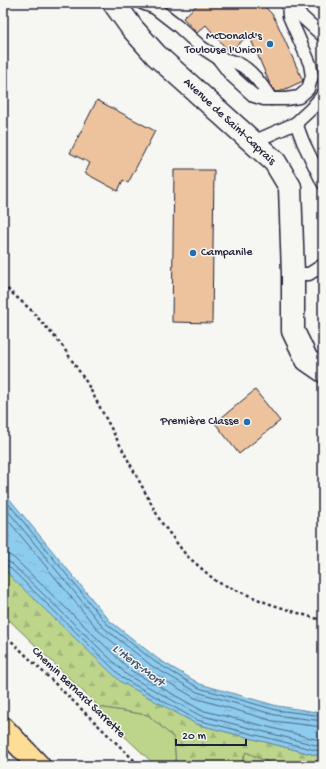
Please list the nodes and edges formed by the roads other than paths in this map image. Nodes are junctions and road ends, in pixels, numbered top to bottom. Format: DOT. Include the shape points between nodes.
graph roads {
  1 [pos="114,3"];
  2 [pos="142,3"];
  3 [pos="290,3"];
  4 [pos="323,36"];
  5 [pos="323,95"];
  6 [pos="296,123"];
  7 [pos="253,142"];
  8 [pos="323,184"];
  9 [pos="323,265"];
  10 [pos="293,274"];
  11 [pos="323,371"];
  12 [pos="3,728"];
  13 [pos="39,766"];
  1 -- 7 [label="street, Avenue de Saint-Caprais" via="156,55"];
  2 -- 3 [label="lane" via="155,8 177,24 201,48 218,58 231,75 254,96 264,99 286,99 299,96 308,89 312,76 310,64 289,16"];
  3 -- 4 [label="lane"];
  5 -- 6 [label="lane"];
  6 -- 7 [label="lane"];
  6 -- 8 [label="lane"];
  7 -- 10 [label="street, Avenue de Saint-Caprais" via="275,162 290,187"];
  9 -- 10 [label="lane" via="309,274"];
  10 -- 11 [label="street, Avenue de Saint-Caprais" via="293,331 307,360"];
  12 -- 13 [label="highway"];
}
